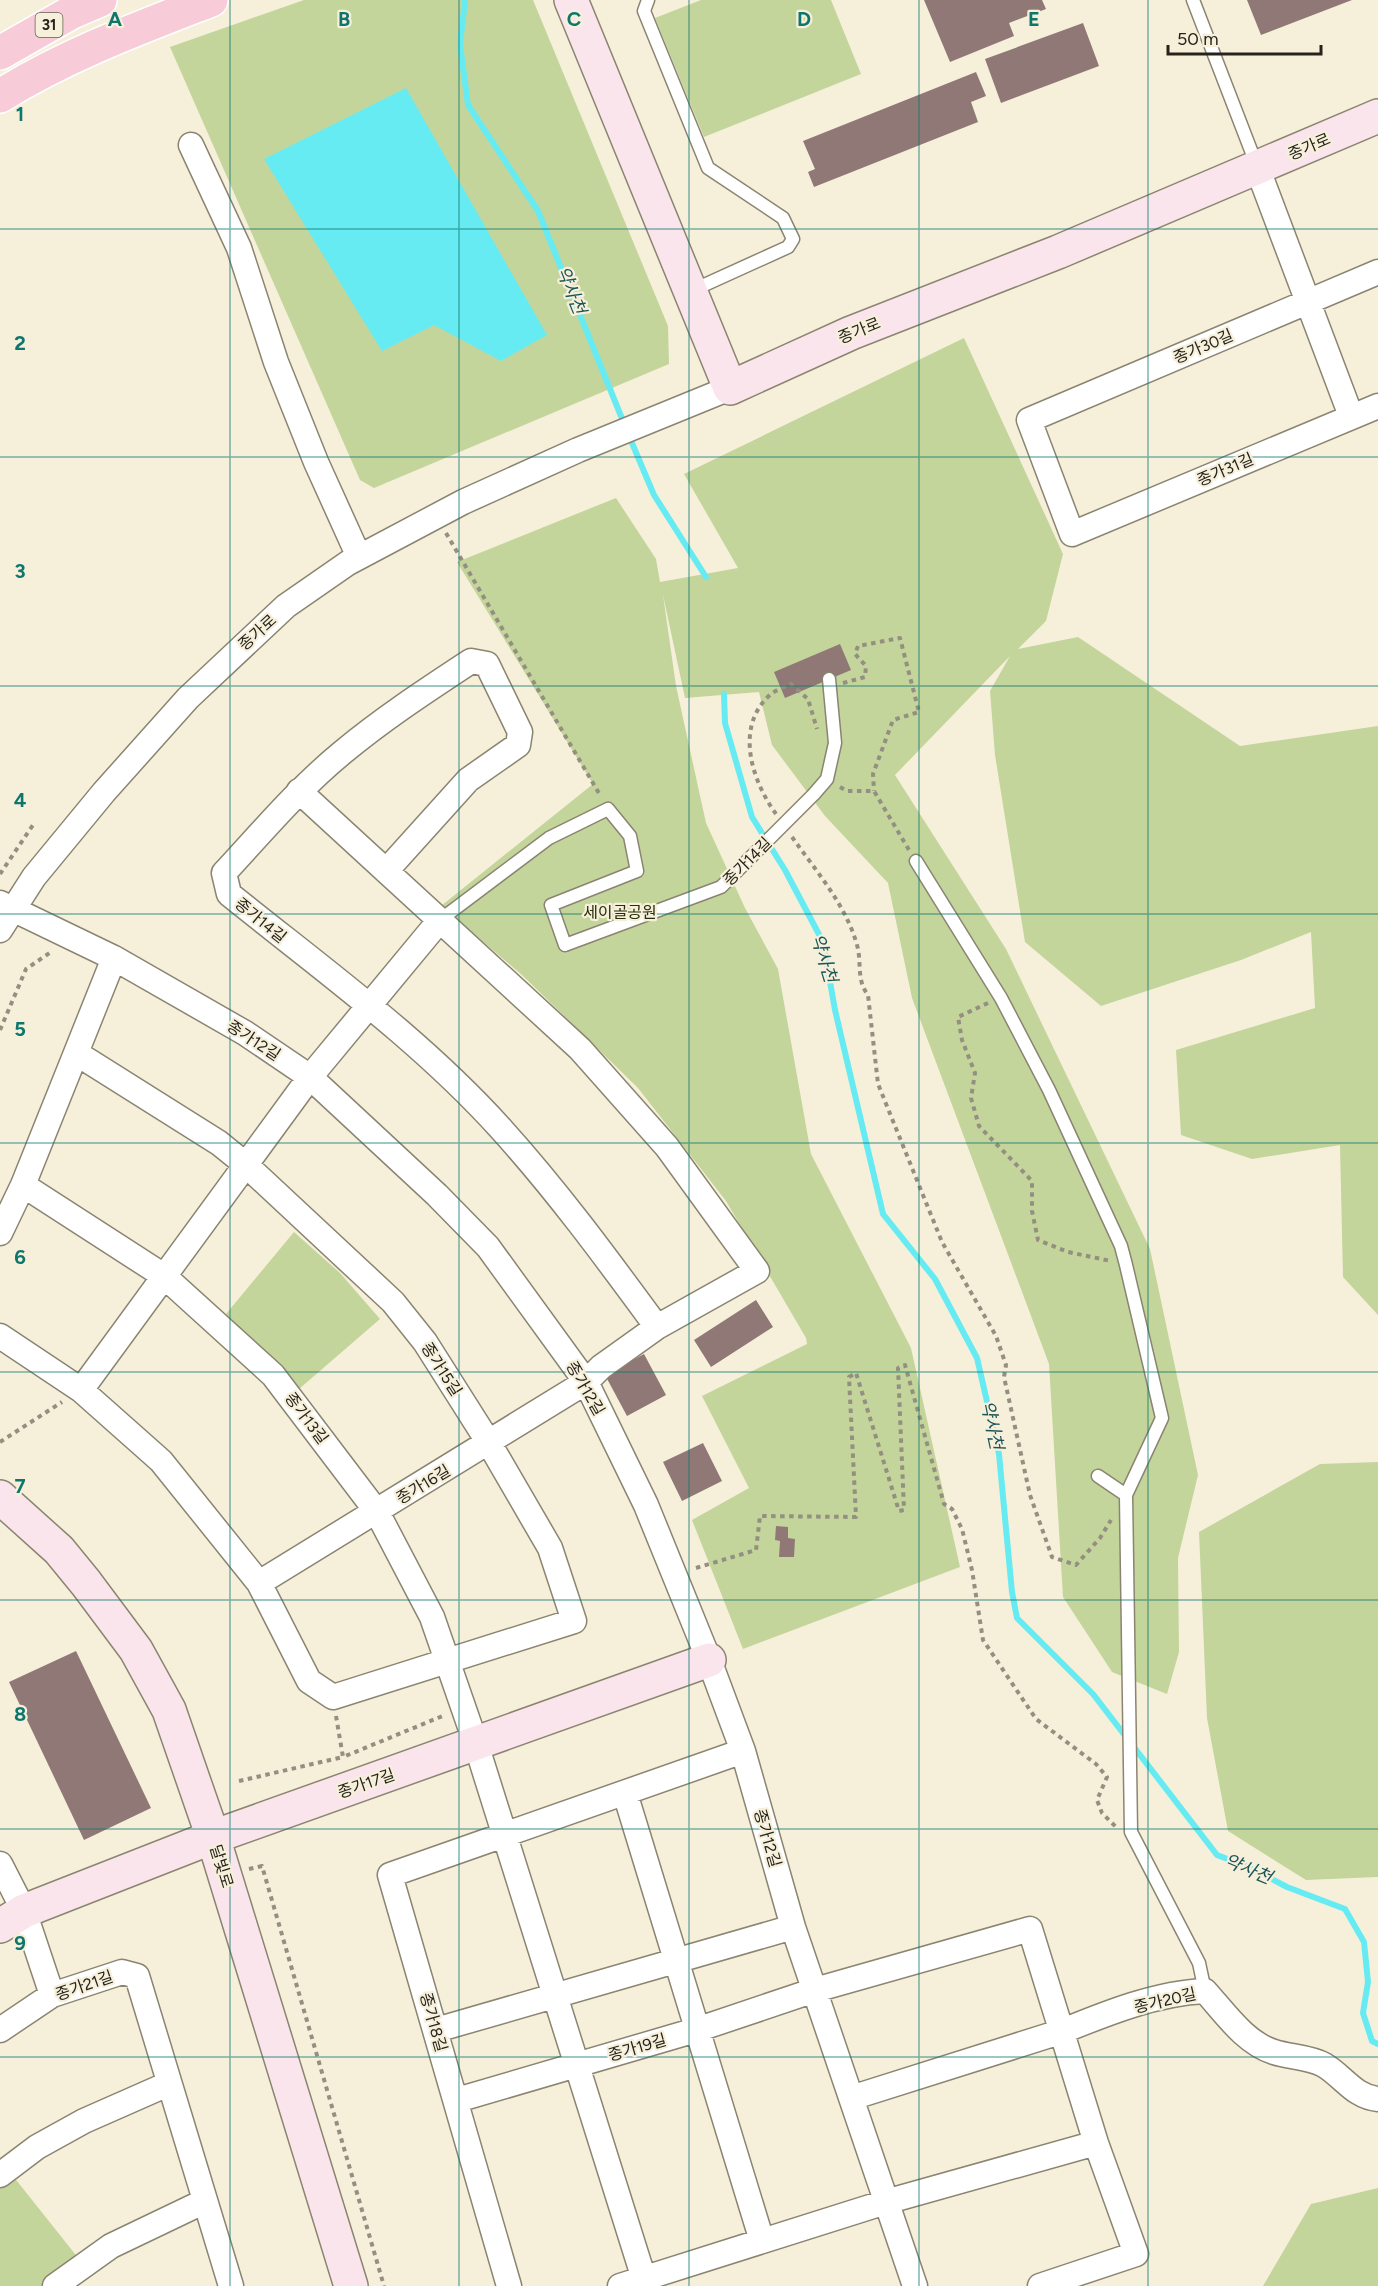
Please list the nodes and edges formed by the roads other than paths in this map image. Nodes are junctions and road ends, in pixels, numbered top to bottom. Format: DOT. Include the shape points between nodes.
graph roads {
  1 [pos="100,0"];
  2 [pos="211,0"];
  3 [pos="571,0"];
  4 [pos="648,0"];
  5 [pos="1193,0"];
  6 [pos="0,53"];
  7 [pos="0,96"];
  8 [pos="1378,116"];
  9 [pos="191,145"];
  10 [pos="1257,167"];
  11 [pos="1378,272"];
  12 [pos="690,291"];
  13 [pos="1308,301"];
  14 [pos="730,388"];
  15 [pos="1378,406"];
  16 [pos="1351,416"];
  17 [pos="1072,534"];
  18 [pos="359,557"];
  19 [pos="831,683"];
  20 [pos="299,791"];
  21 [pos="916,861"];
  22 [pos="386,871"];
  23 [pos="7,906"];
  24 [pos="440,920"];
  25 [pos="0,930"];
  26 [pos="114,958"];
  27 [pos="368,1006"];
  28 [pos="76,1053"];
  29 [pos="310,1077"];
  30 [pos="245,1164"];
  31 [pos="23,1185"];
  32 [pos="0,1233"];
  33 [pos="164,1276"];
  34 [pos="657,1327"];
  35 [pos="0,1336"];
  36 [pos="586,1382"];
  37 [pos="81,1390"];
  38 [pos="489,1443"];
  39 [pos="1098,1476"];
  40 [pos="1126,1495"];
  41 [pos="0,1497"];
  42 [pos="377,1512"];
  43 [pos="259,1583"];
  44 [pos="709,1660"];
  45 [pos="445,1661"];
  46 [pos="476,1744"];
  47 [pos="743,1751"];
  48 [pos="625,1793"];
  49 [pos="504,1835"];
  50 [pos="213,1838"];
  51 [pos="0,1864"];
  52 [pos="12,1918"];
  53 [pos="793,1927"];
  54 [pos="674,1961"];
  55 [pos="815,1990"];
  56 [pos="1205,1991"];
  57 [pos="52,1995"];
  58 [pos="555,1995"];
  59 [pos="0,2030"];
  60 [pos="696,2030"];
  61 [pos="436,2031"];
  62 [pos="1063,2031"];
  63 [pos="577,2064"];
  64 [pos="168,2084"];
  65 [pos="851,2098"];
  66 [pos="1378,2099"];
  67 [pos="457,2100"];
  68 [pos="1096,2143"];
  69 [pos="0,2175"];
  70 [pos="205,2201"];
  71 [pos="889,2201"];
  72 [pos="762,2241"];
  73 [pos="644,2279"];
  74 [pos="54,2286"];
  75 [pos="231,2286"];
  76 [pos="351,2286"];
  77 [pos="509,2286"];
  78 [pos="620,2286"];
  79 [pos="915,2286"];
  80 [pos="1040,2286"];
  1 -- 6 [label="main road, 31"];
  2 -- 7 [label="main road, 31" via="91,47"];
  3 -- 12 [label="main road"];
  4 -- 12 [label="lane" via="644,11 708,168 783,218 793,239 788,247"];
  5 -- 10 [label="lane"];
  8 -- 10 [label="main road, 종가로"];
  9 -- 18 [label="street" via="239,248 276,362"];
  10 -- 13 [label="street"];
  10 -- 14 [label="main road, 종가로" via="1058,252 851,333"];
  11 -- 13 [label="street, 종가30길"];
  12 -- 14 [label="main road"];
  13 -- 16 [label="street"];
  13 -- 17 [label="street, 종가30길" via="1029,420"];
  14 -- 18 [label="street, 종가로" via="578,450 435,516"];
  15 -- 16 [label="street, 종가31길"];
  16 -- 17 [label="street, 종가31길"];
  18 -- 23 [label="street, 종가로" via="286,606 188,698"];
  19 -- 24 [label="lane, 종가14길, bridge" via="835,743 827,779 721,887 565,945 551,905 637,871 630,836 608,809 549,838"];
  20 -- 22 [label="street"];
  20 -- 22 [label="street, 종가14길" via="396,710 471,661 488,664 520,732 518,745 468,780"];
  20 -- 27 [label="street, 종가14길" via="224,873 229,894"];
  21 -- 40 [label="lane" via="1001,998 1049,1090 1121,1246 1162,1418"];
  22 -- 24 [label="street"];
  23 -- 25 [label="street, 종가로"];
  23 -- 26 [label="street, 종가12길"];
  24 -- 27 [label="street"];
  24 -- 34 [label="street" via="580,1049 667,1147 757,1271"];
  26 -- 28 [label="street"];
  26 -- 29 [label="street, 종가12길" via="245,1032"];
  27 -- 29 [label="street"];
  27 -- 34 [label="street, 종가14길" via="501,1128 567,1206"];
  28 -- 30 [label="street, 종가15길" via="219,1143"];
  28 -- 31 [label="street"];
  29 -- 30 [label="street"];
  29 -- 36 [label="street, 종가12길" via="488,1247"];
  30 -- 33 [label="street"];
  30 -- 38 [label="street, 종가15길" via="393,1302 425,1342"];
  31 -- 32 [label="street"];
  31 -- 33 [label="street, 종가13길"];
  33 -- 37 [label="street"];
  33 -- 42 [label="street, 종가13길" via="273,1374"];
  34 -- 36 [label="street"];
  35 -- 37 [label="street"];
  36 -- 38 [label="street, 종가16길"];
  36 -- 44 [label="street, 종가12길" via="646,1505"];
  37 -- 43 [label="street" via="161,1461"];
  38 -- 42 [label="street, 종가16길"];
  38 -- 45 [label="street, 종가15길" via="550,1548 574,1621"];
  39 -- 40 [label="lane"];
  40 -- 56 [label="lane" via="1131,1832 1199,1963"];
  41 -- 50 [label="main road, 달빛로" via="59,1550 136,1650 169,1710"];
  42 -- 43 [label="street, 종가16길"];
  42 -- 45 [label="street, 종가13길" via="432,1617"];
  43 -- 45 [label="street" via="309,1681 333,1697"];
  44 -- 46 [label="main road, 종가17길"];
  44 -- 47 [label="street, 종가12길"];
  45 -- 46 [label="street, 종가13길"];
  46 -- 49 [label="street, 종가13길"];
  46 -- 50 [label="main road, 종가17길"];
  47 -- 48 [label="street, 종가18길"];
  47 -- 53 [label="street, 종가12길"];
  48 -- 49 [label="street, 종가18길"];
  48 -- 54 [label="street"];
  49 -- 58 [label="street"];
  49 -- 61 [label="street, 종가18길" via="390,1875"];
  50 -- 52 [label="main road, 종가17길"];
  50 -- 76 [label="main road, 달빛로"];
  51 -- 52 [label="street"];
  52 -- 57 [label="street"];
  53 -- 54 [label="street"];
  53 -- 55 [label="street, 종가12길"];
  54 -- 58 [label="street"];
  54 -- 60 [label="street"];
  55 -- 60 [label="street, 종가19길"];
  55 -- 62 [label="street" via="1030,1929"];
  55 -- 65 [label="street, 종가12길"];
  56 -- 62 [label="street, 종가20길" via="1160,1998"];
  56 -- 66 [label="street, 종가20길" via="1252,2041 1273,2052 1323,2064 1347,2085"];
  57 -- 59 [label="street, 종가21길"];
  57 -- 64 [label="street, 종가21길" via="122,1972 137,1976"];
  58 -- 61 [label="street"];
  58 -- 63 [label="street"];
  60 -- 63 [label="street, 종가19길"];
  60 -- 72 [label="street"];
  61 -- 67 [label="street, 종가18길"];
  62 -- 65 [label="street"];
  62 -- 68 [label="street"];
  63 -- 67 [label="street, 종가19길"];
  63 -- 73 [label="street"];
  64 -- 69 [label="street" via="84,2121 37,2147"];
  64 -- 70 [label="street, 종가21길"];
  65 -- 71 [label="street, 종가12길"];
  67 -- 77 [label="street, 종가18길"];
  68 -- 71 [label="street"];
  68 -- 80 [label="street" via="1136,2254"];
  70 -- 74 [label="street" via="111,2246"];
  70 -- 75 [label="street, 종가21길"];
  71 -- 72 [label="street"];
  71 -- 79 [label="street"];
  72 -- 73 [label="street"];
  73 -- 78 [label="street"];
}
